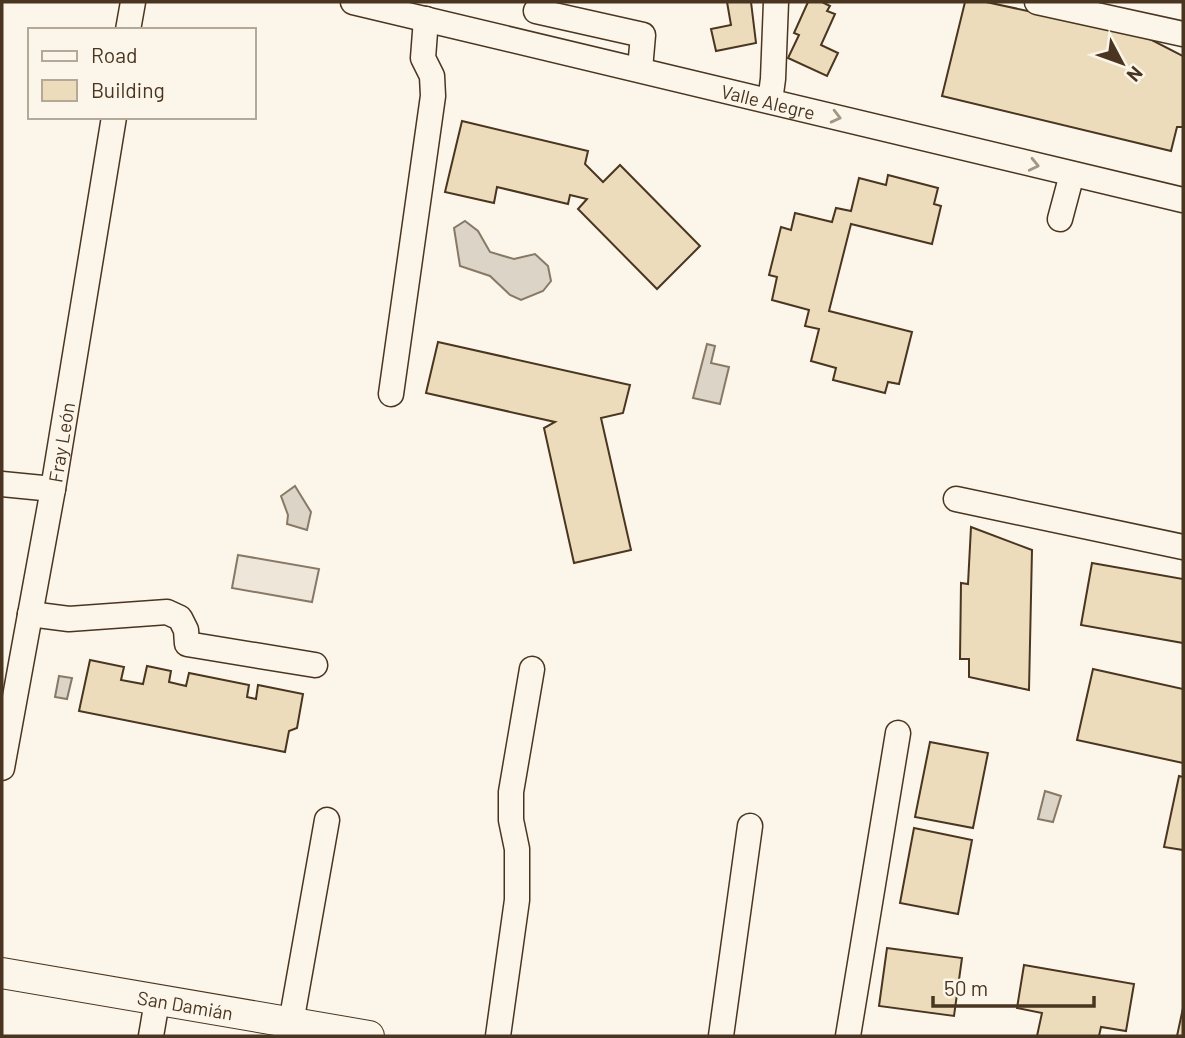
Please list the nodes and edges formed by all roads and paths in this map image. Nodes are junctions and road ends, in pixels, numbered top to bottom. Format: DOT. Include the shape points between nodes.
graph roads {
  1 [pos="133,2"];
  2 [pos="353,2"];
  3 [pos="776,2"];
  4 [pos="1037,2"];
  5 [pos="536,6"];
  6 [pos="426,19"];
  7 [pos="128,28"];
  8 [pos="1183,34"];
  9 [pos="532,43"];
  10 [pos="640,69"];
  11 [pos="770,100"];
  12 [pos="114,119"];
  13 [pos="1072,174"];
  14 [pos="1183,200"];
  15 [pos="1060,219"];
  16 [pos="391,394"];
  17 [pos="2,484"];
  18 [pos="52,489"];
  19 [pos="956,499"];
  20 [pos="1183,547"];
  21 [pos="30,614"];
  22 [pos="315,665"];
  23 [pos="532,669"];
  24 [pos="898,733"];
  25 [pos="2,768"];
  26 [pos="327,820"];
  27 [pos="750,826"];
  28 [pos="2,973"];
  29 [pos="157,1001"];
  30 [pos="290,1023"];
  31 [pos="151,1036"];
  32 [pos="369,1036"];
  33 [pos="498,1036"];
  34 [pos="721,1036"];
  35 [pos="848,1036"];
  1 -- 7 [label="street"];
  2 -- 6 [label="street, Valle Alegre"];
  3 -- 11 [label="street"];
  4 -- 8 [label="street"];
  5 -- 9 [label="street"];
  5 -- 10 [label="street" via="643,35"];
  6 -- 9 [label="street, Valle Alegre"];
  6 -- 16 [label="street" via="423,58 432,76 433,96"];
  9 -- 10 [label="street, Valle Alegre"];
  10 -- 11 [label="street, Valle Alegre"];
  11 -- 13 [label="street, Valle Alegre, one-way"];
  12 -- 18 [label="street, Fray León"];
  13 -- 14 [label="street, Valle Alegre"];
  13 -- 15 [label="street"];
  17 -- 18 [label="street"];
  18 -- 21 [label="street, Fray León"];
  19 -- 20 [label="street"];
  21 -- 22 [label="street" via="69,619 167,612 180,618 187,644"];
  21 -- 25 [label="street, Fray León"];
  23 -- 33 [label="street" via="511,792 517,900"];
  24 -- 35 [label="street"];
  26 -- 30 [label="street"];
  27 -- 34 [label="street"];
  28 -- 29 [label="main road, San Damián"];
  29 -- 30 [label="main road, San Damián"];
  29 -- 31 [label="street"];
  30 -- 32 [label="main road, San Damián"];
}
